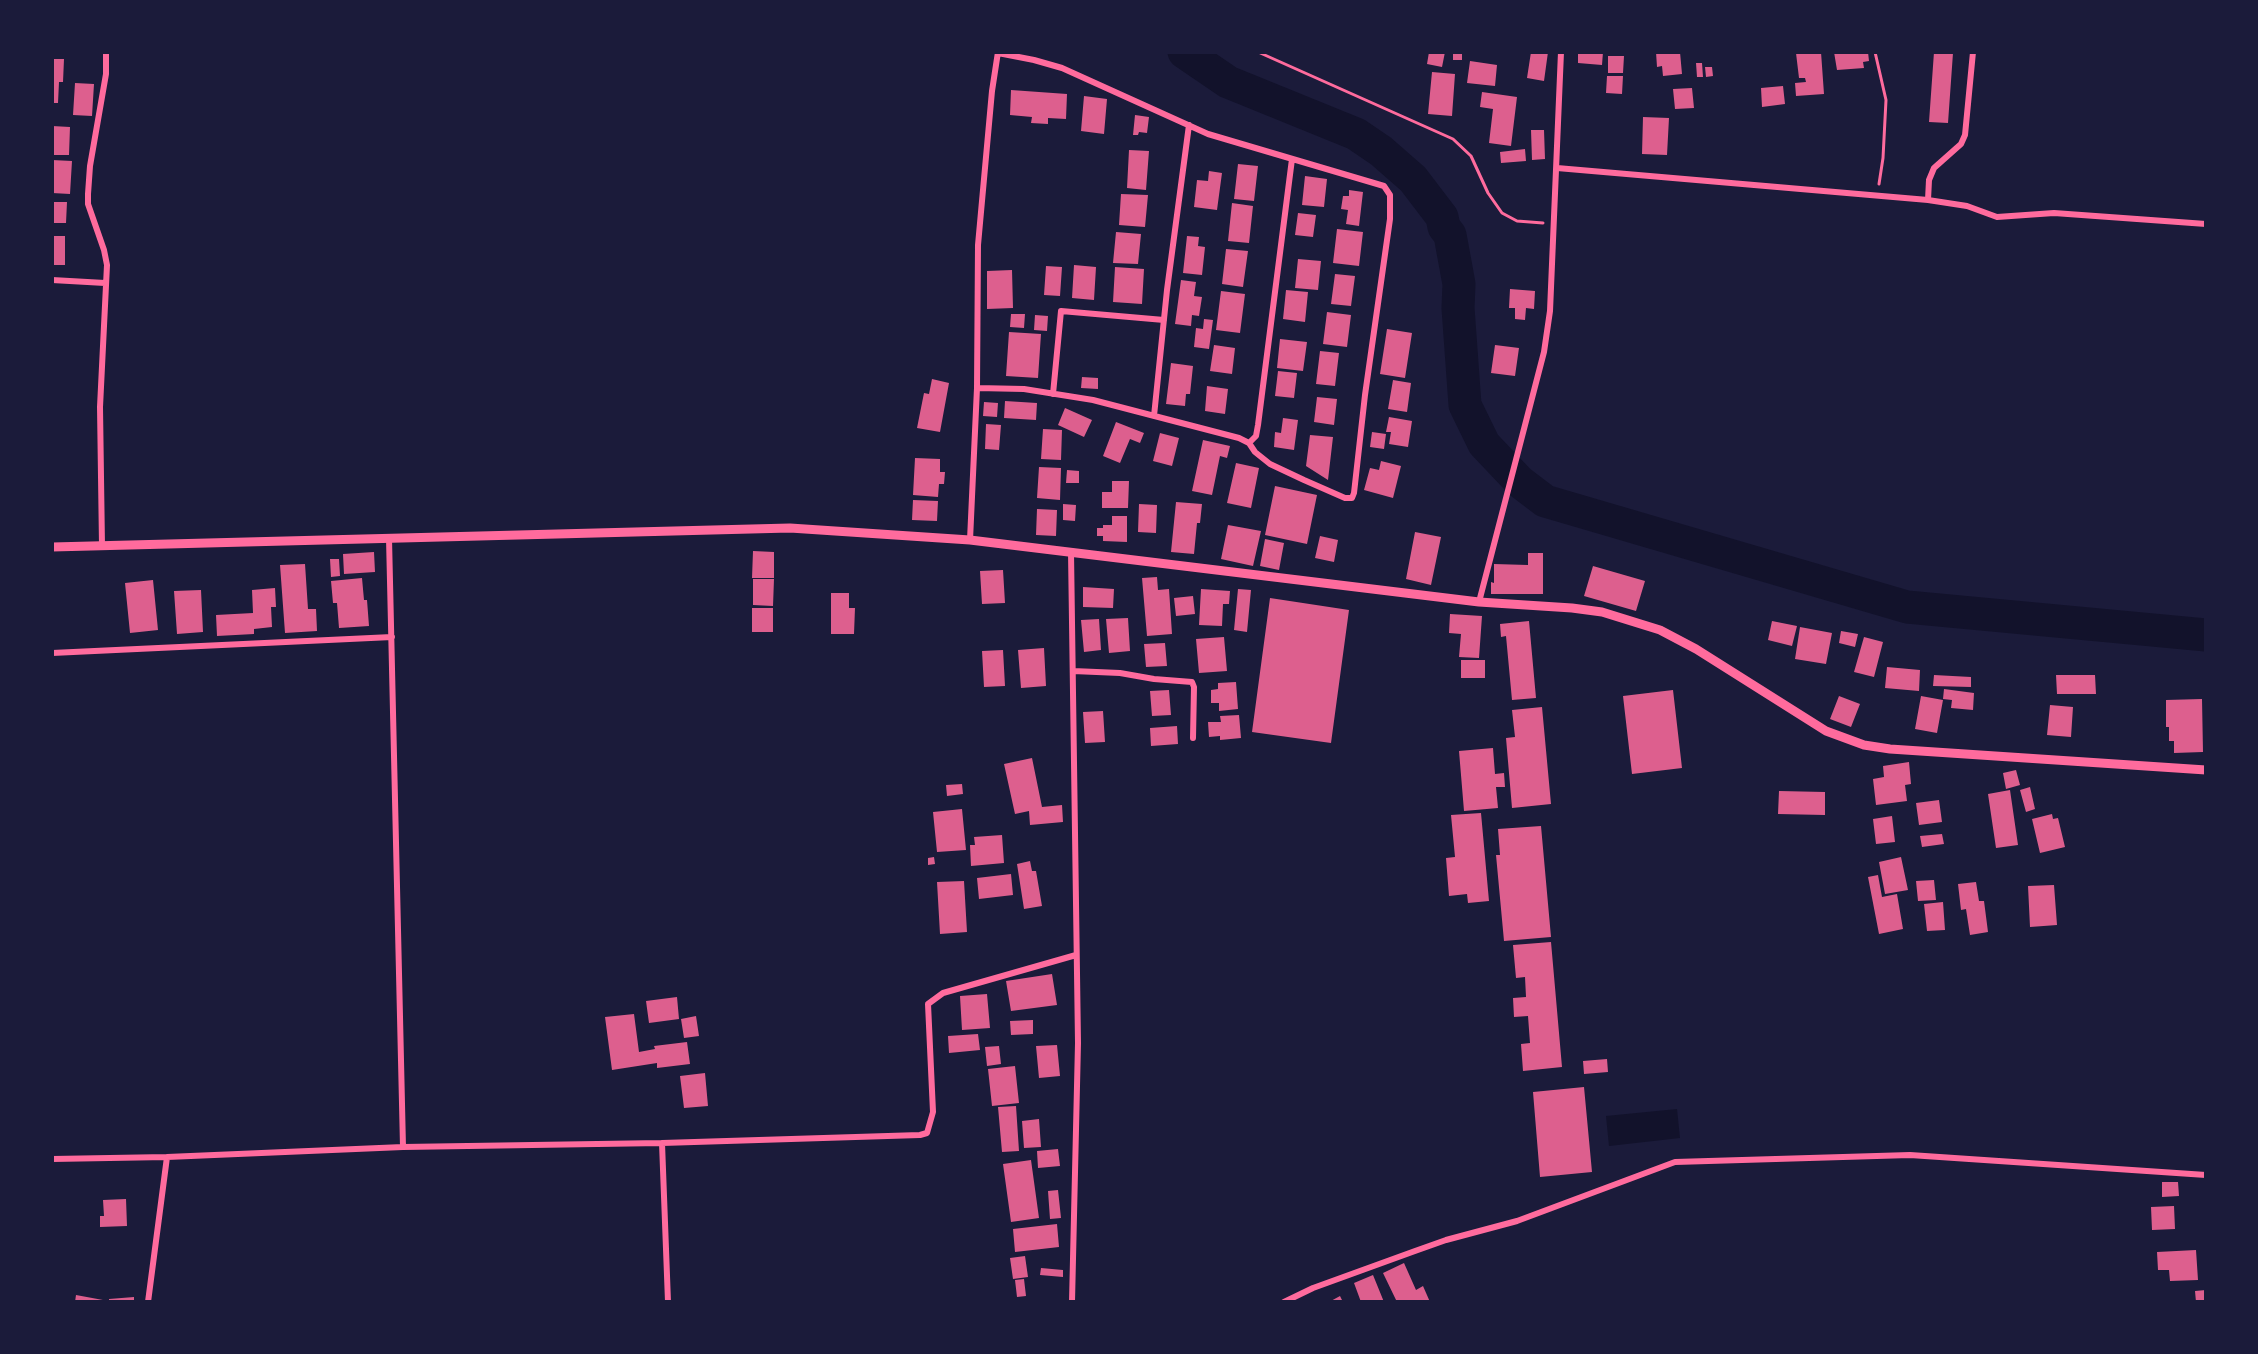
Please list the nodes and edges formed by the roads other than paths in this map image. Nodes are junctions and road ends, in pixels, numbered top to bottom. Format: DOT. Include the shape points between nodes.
graph roads {
  1 [pos="106,52"];
  2 [pos="1561,52"];
  3 [pos="1973,52"];
  4 [pos="998,53"];
  5 [pos="1189,125"];
  6 [pos="1292,159"];
  7 [pos="1557,168"];
  8 [pos="1928,200"];
  9 [pos="2205,224"];
  10 [pos="52,280"];
  11 [pos="105,283"];
  12 [pos="1164,320"];
  13 [pos="977,388"];
  14 [pos="1053,394"];
  15 [pos="1154,416"];
  16 [pos="1249,443"];
  17 [pos="389,538"];
  18 [pos="970,540"];
  19 [pos="102,546"];
  20 [pos="52,547"];
  21 [pos="1071,552"];
  22 [pos="1479,602"];
  23 [pos="392,636"];
  24 [pos="52,653"];
  25 [pos="1073,671"];
  26 [pos="1193,738"];
  27 [pos="2205,770"];
  28 [pos="1076,955"];
  29 [pos="662,1143"];
  30 [pos="403,1147"];
  31 [pos="167,1157"];
  32 [pos="52,1159"];
  33 [pos="2205,1176"];
  34 [pos="148,1302"];
  35 [pos="668,1302"];
  36 [pos="1072,1302"];
  37 [pos="1284,1302"];
  1 -- 11 [label="street" via="88,204 104,250"];
  2 -- 7 [label="street"];
  3 -- 8 [label="street" via="1965,135 1961,144 1934,168"];
  4 -- 5 [label="street" via="1062,68"];
  4 -- 13 [label="street" via="978,244"];
  5 -- 6 [label="street"];
  5 -- 12 [label="street"];
  6 -- 16 [label="street" via="1258,425 1256,436"];
  6 -- 16 [label="street" via="1384,186 1390,195 1352,498 1270,464"];
  7 -- 8 [label="street"];
  7 -- 22 [label="street" via="1550,311 1544,352"];
  8 -- 9 [label="street" via="1966,206 1997,217 2054,213"];
  10 -- 11 [label="street"];
  11 -- 19 [label="street" via="100,407"];
  12 -- 14 [label="street" via="1061,311"];
  12 -- 15 [label="street"];
  13 -- 14 [label="street"];
  13 -- 18 [label="street"];
  14 -- 15 [label="street"];
  15 -- 16 [label="street"];
  17 -- 18 [label="street" via="790,528"];
  17 -- 19 [label="street"];
  17 -- 23 [label="street"];
  18 -- 21 [label="street"];
  19 -- 20 [label="street"];
  21 -- 22 [label="street"];
  21 -- 25 [label="street"];
  22 -- 27 [label="street" via="1572,608 1642,623 1696,649 1826,731 1864,745 1890,750"];
  23 -- 24 [label="street"];
  23 -- 30 [label="street"];
  25 -- 26 [label="street" via="1192,682"];
  25 -- 28 [label="street"];
  28 -- 29 [label="street" via="951,991 928,1004 933,1112 927,1133"];
  28 -- 36 [label="street" via="1078,1081"];
  29 -- 30 [label="street"];
  29 -- 35 [label="street"];
  30 -- 31 [label="street"];
  31 -- 32 [label="street"];
  31 -- 34 [label="street"];
  33 -- 37 [label="street" via="1910,1155 1675,1162 1518,1221 1415,1251"];
}
